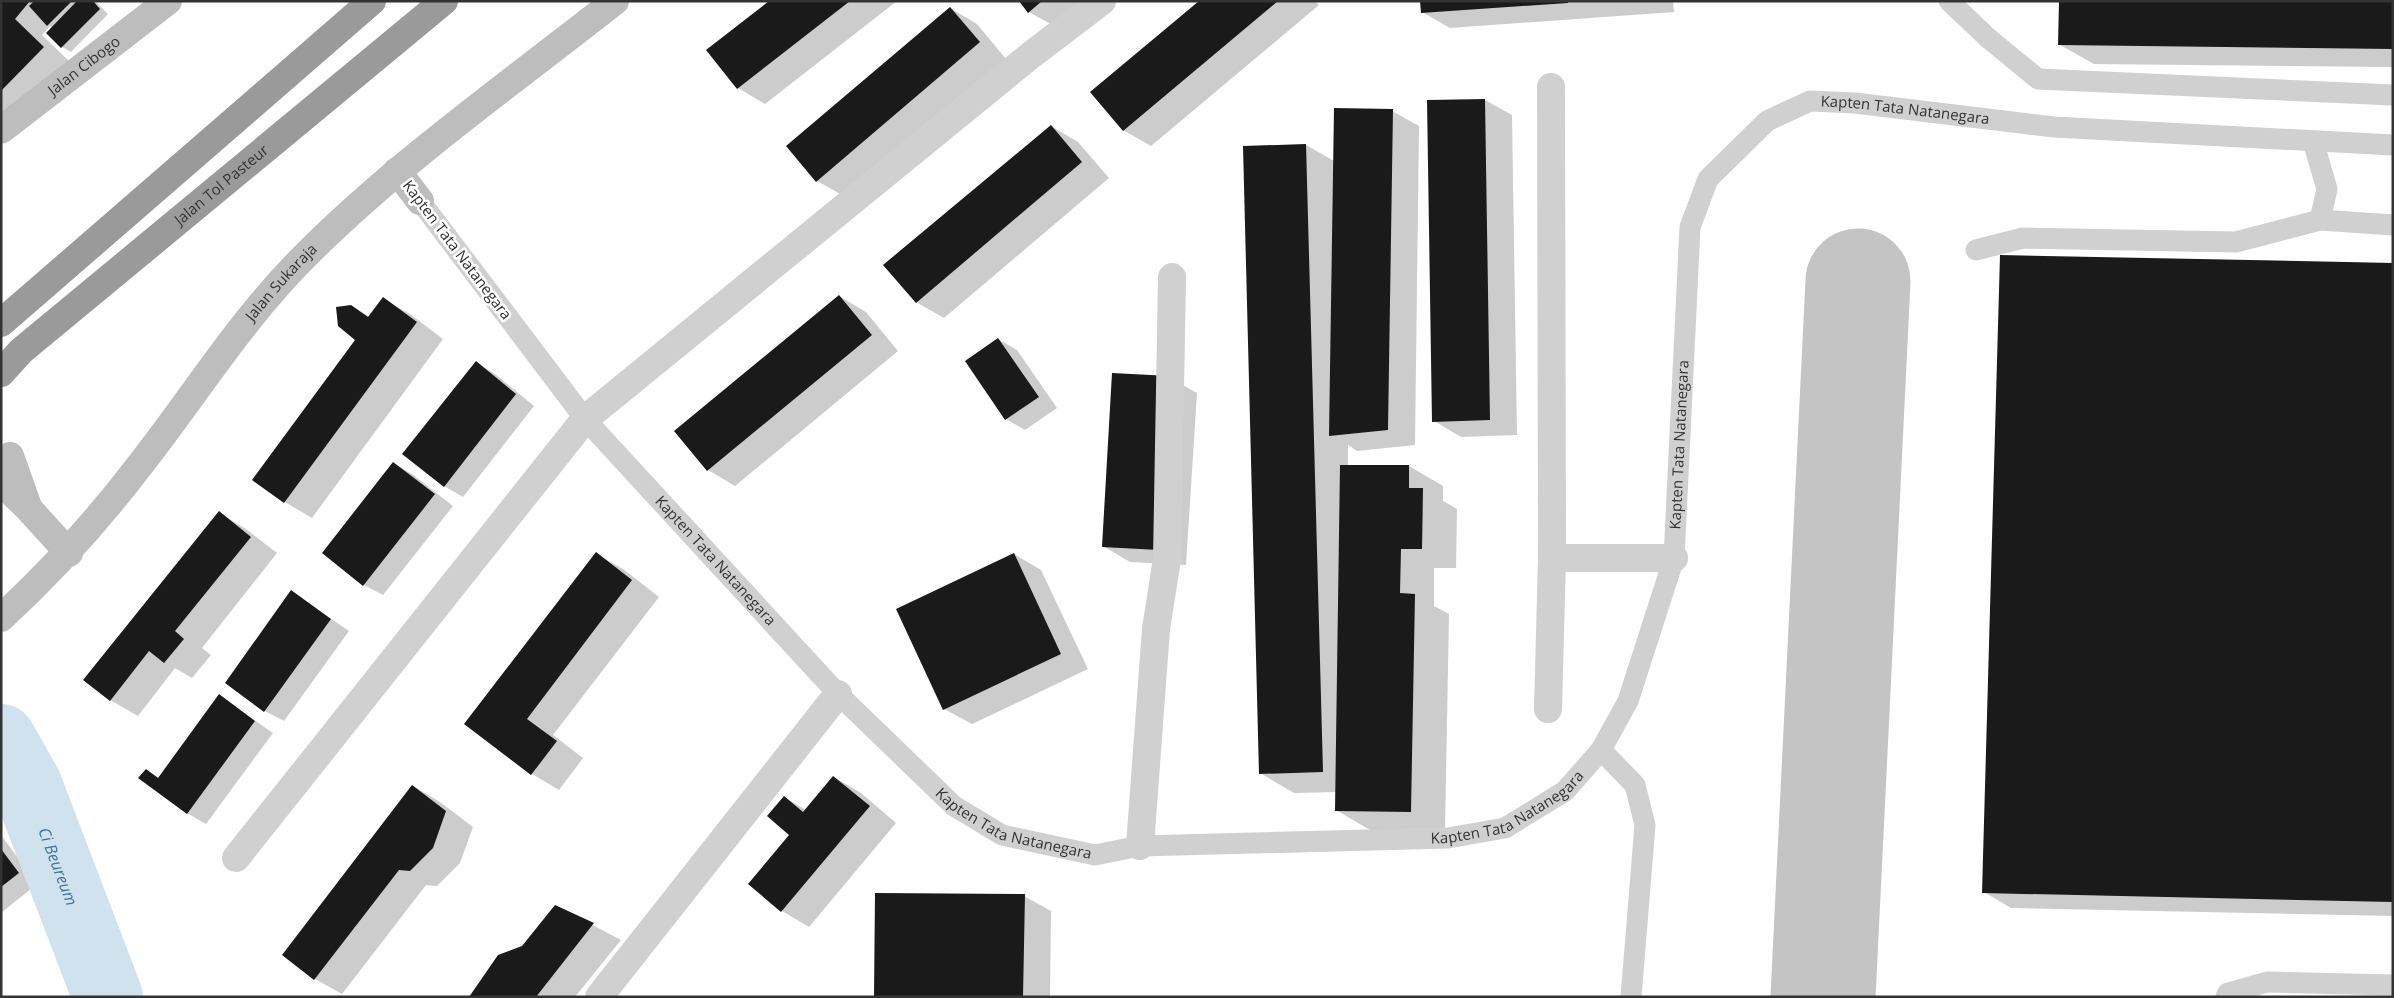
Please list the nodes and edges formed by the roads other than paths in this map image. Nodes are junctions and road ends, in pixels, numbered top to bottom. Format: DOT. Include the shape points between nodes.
graph roads {
  1 [pos="168,1"];
  2 [pos="372,1"];
  3 [pos="444,1"];
  4 [pos="615,1"];
  5 [pos="1102,1"];
  6 [pos="1949,1"];
  7 [pos="1551,87"];
  8 [pos="2393,95"];
  9 [pos="1,130"];
  10 [pos="2313,142"];
  11 [pos="2393,145"];
  12 [pos="397,171"];
  13 [pos="420,201"];
  14 [pos="2320,220"];
  15 [pos="2393,225"];
  16 [pos="1976,250"];
  17 [pos="1172,277"];
  18 [pos="1,323"];
  19 [pos="1,373"];
  20 [pos="585,419"];
  21 [pos="10,456"];
  22 [pos="1,482"];
  23 [pos="28,508"];
  24 [pos="69,553"];
  25 [pos="1552,558"];
  26 [pos="1674,558"];
  27 [pos="2,618"];
  28 [pos="838,694"];
  29 [pos="1548,709"];
  30 [pos="1602,750"];
  31 [pos="1140,846"];
  32 [pos="236,858"];
  33 [pos="2393,984"];
  34 [pos="599,997"];
  35 [pos="1631,997"];
  36 [pos="2226,997"];
  1 -- 9 [label="main road, Jalan Cibogo"];
  2 -- 18 [label="highway"];
  3 -- 19 [label="highway, Jalan Tol Pasteur" via="21,351"];
  4 -- 12 [label="main road, Jalan Sukaraja"];
  5 -- 20 [label="street" via="1031,55"];
  6 -- 8 [label="lane" via="2038,79"];
  7 -- 25 [label="street"];
  10 -- 11 [label="lane, Kapten Tata Natanegara"];
  10 -- 14 [label="lane" via="2327,189"];
  10 -- 26 [label="lane, Kapten Tata Natanegara" via="2054,127 1855,103 1810,101 1767,121 1708,179 1690,227"];
  12 -- 13 [label="main road, Kapten Tata Natanegara"];
  12 -- 24 [label="main road, Jalan Sukaraja" via="298,263 221,353 141,465"];
  13 -- 20 [label="lane, Kapten Tata Natanegara"];
  14 -- 15 [label="lane"];
  14 -- 16 [label="lane" via="2236,242 2023,238"];
  17 -- 31 [label="street" via="1166,559 1156,629"];
  20 -- 28 [label="lane, Kapten Tata Natanegara"];
  20 -- 32 [label="street"];
  21 -- 23 [label="main road"];
  22 -- 23 [label="main road"];
  23 -- 24 [label="main road"];
  24 -- 27 [label="main road, Jalan Sukaraja"];
  25 -- 26 [label="street"];
  25 -- 29 [label="street"];
  26 -- 30 [label="lane, Kapten Tata Natanegara" via="1628,701"];
  28 -- 31 [label="lane, Kapten Tata Natanegara" via="954,806 1002,835 1095,855"];
  28 -- 34 [label="street"];
  30 -- 31 [label="lane, Kapten Tata Natanegara" via="1565,791 1505,828 1448,838"];
  30 -- 35 [label="lane" via="1635,785 1645,825"];
  33 -- 36 [label="lane" via="2267,982 2228,993"];
}
